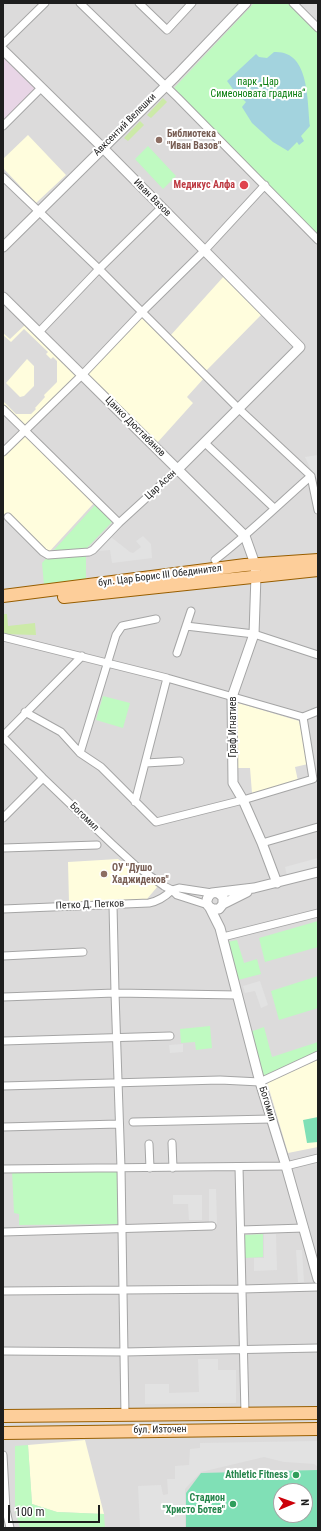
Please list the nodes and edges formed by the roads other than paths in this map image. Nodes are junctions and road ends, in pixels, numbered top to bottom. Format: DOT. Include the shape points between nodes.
graph roads {
  1 [pos="45,3"];
  2 [pos="80,3"];
  3 [pos="139,3"];
  4 [pos="190,3"];
  5 [pos="246,3"];
  6 [pos="293,3"];
  7 [pos="318,28"];
  8 [pos="3,44"];
  9 [pos="3,50"];
  10 [pos="164,86"];
  11 [pos="41,88"];
  12 [pos="3,126"];
  13 [pos="103,148"];
  14 [pos="3,177"];
  15 [pos="265,185"];
  16 [pos="161,208"];
  17 [pos="38,211"];
  18 [pos="318,240"];
  19 [pos="3,247"];
  20 [pos="204,251"];
  21 [pos="99,269"];
  22 [pos="3,297"];
  23 [pos="142,312"];
  24 [pos="39,332"];
  25 [pos="300,347"];
  26 [pos="82,375"];
  27 [pos="238,408"];
  28 [pos="3,409"];
  29 [pos="25,431"];
  30 [pos="205,443"];
  31 [pos="3,452"];
  32 [pos="178,470"];
  33 [pos="311,476"];
  34 [pos="274,508"];
  35 [pos="318,510"];
  36 [pos="8,517"];
  37 [pos="119,523"];
  38 [pos="245,536"];
  39 [pos="215,560"];
  40 [pos="318,560"];
  41 [pos="256,570"];
  42 [pos="318,570"];
  43 [pos="3,596"];
  44 [pos="3,604"];
  45 [pos="191,611"];
  46 [pos="156,619"];
  47 [pos="186,626"];
  48 [pos="254,634"];
  49 [pos="3,637"];
  50 [pos="176,653"];
  51 [pos="318,655"];
  52 [pos="82,656"];
  53 [pos="108,663"];
  54 [pos="167,678"];
  55 [pos="232,697"];
  56 [pos="318,711"];
  57 [pos="26,712"];
  58 [pos="304,717"];
  59 [pos="3,736"];
  60 [pos="80,753"];
  61 [pos="180,761"];
  62 [pos="146,763"];
  63 [pos="43,778"];
  64 [pos="242,800"];
  65 [pos="135,802"];
  66 [pos="3,818"];
  67 [pos="318,827"];
  68 [pos="262,843"];
  69 [pos="97,845"];
  70 [pos="3,848"];
  71 [pos="318,872"];
  72 [pos="278,883"];
  73 [pos="254,888"];
  74 [pos="172,890"];
  75 [pos="215,893"];
  76 [pos="113,905"];
  77 [pos="223,905"];
  78 [pos="209,907"];
  79 [pos="3,909"];
  80 [pos="318,913"];
  81 [pos="222,933"];
  82 [pos="82,952"];
  83 [pos="3,956"];
  84 [pos="115,993"];
  85 [pos="238,995"];
  86 [pos="3,997"];
  87 [pos="170,1036"];
  88 [pos="116,1037"];
  89 [pos="3,1041"];
  90 [pos="318,1055"];
  91 [pos="260,1082"];
  92 [pos="117,1083"];
  93 [pos="3,1086"];
  94 [pos="271,1119"];
  95 [pos="133,1122"];
  96 [pos="119,1124"];
  97 [pos="3,1127"];
  98 [pos="172,1143"];
  99 [pos="149,1144"];
  100 [pos="318,1158"];
  101 [pos="286,1166"];
  102 [pos="239,1167"];
  103 [pos="121,1168"];
  104 [pos="150,1168"];
  105 [pos="173,1168"];
  106 [pos="3,1169"];
  107 [pos="212,1226"];
  108 [pos="122,1228"];
  109 [pos="304,1228"];
  110 [pos="241,1230"];
  111 [pos="3,1232"];
  112 [pos="318,1279"];
  113 [pos="318,1287"];
  114 [pos="242,1289"];
  115 [pos="123,1290"];
  116 [pos="3,1291"];
  117 [pos="318,1348"];
  118 [pos="244,1350"];
  119 [pos="3,1351"];
  120 [pos="124,1352"];
  121 [pos="318,1413"];
  122 [pos="245,1414"];
  123 [pos="3,1416"];
  124 [pos="125,1416"];
  125 [pos="318,1428"];
  126 [pos="3,1433"];
  127 [pos="3,1455"];
  128 [pos="4,1510"];
  129 [pos="10,1528"];
  1 -- 8 [label="street"];
  2 -- 10 [label="street"];
  3 -- 4 [label="street" via="167,30"];
  5 -- 10 [label="street, Авксентий Велешки"];
  6 -- 7 [label="street"];
  9 -- 11 [label="street, Иван Вазов"];
  10 -- 13 [label="street, Авксентий Велешки"];
  10 -- 15 [label="street"];
  11 -- 12 [label="street"];
  11 -- 13 [label="street, Иван Вазов"];
  13 -- 16 [label="street, Иван Вазов"];
  13 -- 17 [label="street, Авксентий Велешки"];
  14 -- 17 [label="street"];
  15 -- 18 [label="street"];
  15 -- 20 [label="street"];
  16 -- 20 [label="street, Иван Вазов"];
  16 -- 21 [label="street"];
  17 -- 19 [label="street, Авксентий Велешки"];
  17 -- 21 [label="street"];
  20 -- 23 [label="street"];
  20 -- 25 [label="street, Иван Вазов"];
  21 -- 23 [label="street"];
  21 -- 24 [label="street"];
  22 -- 24 [label="street, Цанко Дюстабанов"];
  23 -- 26 [label="street"];
  23 -- 27 [label="street"];
  24 -- 26 [label="street, Цанко Дюстабанов"];
  25 -- 27 [label="street, Цар Асен"];
  26 -- 29 [label="street"];
  26 -- 32 [label="street, Цанко Дюстабанов"];
  27 -- 30 [label="street, Цар Асен"];
  27 -- 33 [label="street"];
  28 -- 29 [label="street"];
  29 -- 31 [label="street"];
  29 -- 37 [label="street"];
  30 -- 32 [label="street, Цар Асен"];
  30 -- 34 [label="street"];
  32 -- 37 [label="street, Цар Асен"];
  32 -- 38 [label="street, Цанко Дюстабанов"];
  33 -- 34 [label="street"];
  33 -- 35 [label="street"];
  34 -- 38 [label="street"];
  36 -- 37 [label="street, Цар Асен" via="43,552 51,556 89,552"];
  38 -- 39 [label="street"];
  38 -- 41 [label="street, Цанко Дюстабанов"];
  40 -- 41 [label="main road, бул. Цар Борис III Обединител"];
  41 -- 42 [label="main road, бул. Цар Борис III Обединител"];
  41 -- 43 [label="main road, бул. Цар Борис III Обединител"];
  41 -- 44 [label="main road, бул. Цар Борис III Обединител"];
  41 -- 48 [label="street, Граф Игнатиев"];
  45 -- 47 [label="street"];
  46 -- 53 [label="street" via="122,626 116,636"];
  47 -- 48 [label="street"];
  47 -- 50 [label="street"];
  48 -- 51 [label="street"];
  48 -- 55 [label="street, Граф Игнатиев"];
  49 -- 52 [label="street"];
  52 -- 53 [label="street"];
  52 -- 57 [label="street"];
  53 -- 54 [label="street"];
  53 -- 60 [label="street"];
  54 -- 55 [label="street"];
  54 -- 62 [label="street"];
  55 -- 58 [label="street"];
  55 -- 64 [label="street, Граф Игнатиев" via="233,783"];
  56 -- 58 [label="street"];
  57 -- 59 [label="street"];
  57 -- 60 [label="street" via="61,732"];
  58 -- 64 [label="street" via="313,779"];
  59 -- 63 [label="street, Богомил"];
  60 -- 65 [label="street" via="101,767"];
  61 -- 62 [label="street"];
  62 -- 65 [label="street"];
  63 -- 66 [label="street"];
  63 -- 74 [label="street, Богомил" via="136,866"];
  64 -- 65 [label="street" via="156,822"];
  64 -- 68 [label="street, Граф Игнатиев"];
  67 -- 68 [label="street"];
  68 -- 72 [label="street, Граф Игнатиев"];
  69 -- 70 [label="street"];
  71 -- 72 [label="street"];
  72 -- 73 [label="street"];
  73 -- 75 [label="street"];
  73 -- 77 [label="street"];
  74 -- 75 [label="street" via="179,888"];
  74 -- 76 [label="street, Петко Д. Петков" via="157,901"];
  74 -- 78 [label="street, Богомил" via="177,895"];
  75 -- 77 [label="street" via="223,898"];
  75 -- 78 [label="street" via="207,898"];
  76 -- 79 [label="street, Петко Д. Петков"];
  76 -- 84 [label="street"];
  77 -- 78 [label="street" via="216,910"];
  77 -- 81 [label="street, Богомил"];
  78 -- 81 [label="street, Богомил"];
  80 -- 81 [label="street"];
  81 -- 85 [label="street, Богомил"];
  82 -- 83 [label="street"];
  84 -- 85 [label="street"];
  84 -- 86 [label="street"];
  84 -- 88 [label="street"];
  85 -- 91 [label="street, Богомил"];
  87 -- 88 [label="street"];
  88 -- 89 [label="street"];
  88 -- 92 [label="street"];
  90 -- 91 [label="street"];
  91 -- 92 [label="street" via="220,1080"];
  91 -- 94 [label="street, Богомил"];
  92 -- 93 [label="street"];
  92 -- 96 [label="street"];
  94 -- 95 [label="street"];
  94 -- 101 [label="street, Богомил"];
  96 -- 97 [label="street"];
  96 -- 103 [label="street"];
  98 -- 105 [label="street"];
  99 -- 104 [label="street"];
  100 -- 101 [label="street"];
  101 -- 102 [label="street"];
  101 -- 109 [label="street, Богомил"];
  102 -- 105 [label="street"];
  102 -- 110 [label="street"];
  103 -- 104 [label="street"];
  103 -- 106 [label="street"];
  103 -- 108 [label="street"];
  104 -- 105 [label="street"];
  107 -- 108 [label="street"];
  108 -- 111 [label="street"];
  108 -- 115 [label="street"];
  109 -- 110 [label="street"];
  109 -- 112 [label="street, Богомил"];
  110 -- 114 [label="street"];
  113 -- 114 [label="street"];
  114 -- 115 [label="street"];
  114 -- 118 [label="street"];
  115 -- 116 [label="street"];
  115 -- 120 [label="street"];
  117 -- 118 [label="street"];
  118 -- 120 [label="street"];
  118 -- 122 [label="street"];
  119 -- 120 [label="street"];
  120 -- 124 [label="street"];
  121 -- 122 [label="main road, бул. Източен"];
  122 -- 124 [label="main road, бул. Източен"];
  123 -- 124 [label="main road, бул. Източен"];
  125 -- 126 [label="main road, бул. Източен"];
  127 -- 128 [label="street"];
  128 -- 129 [label="street"];
}
